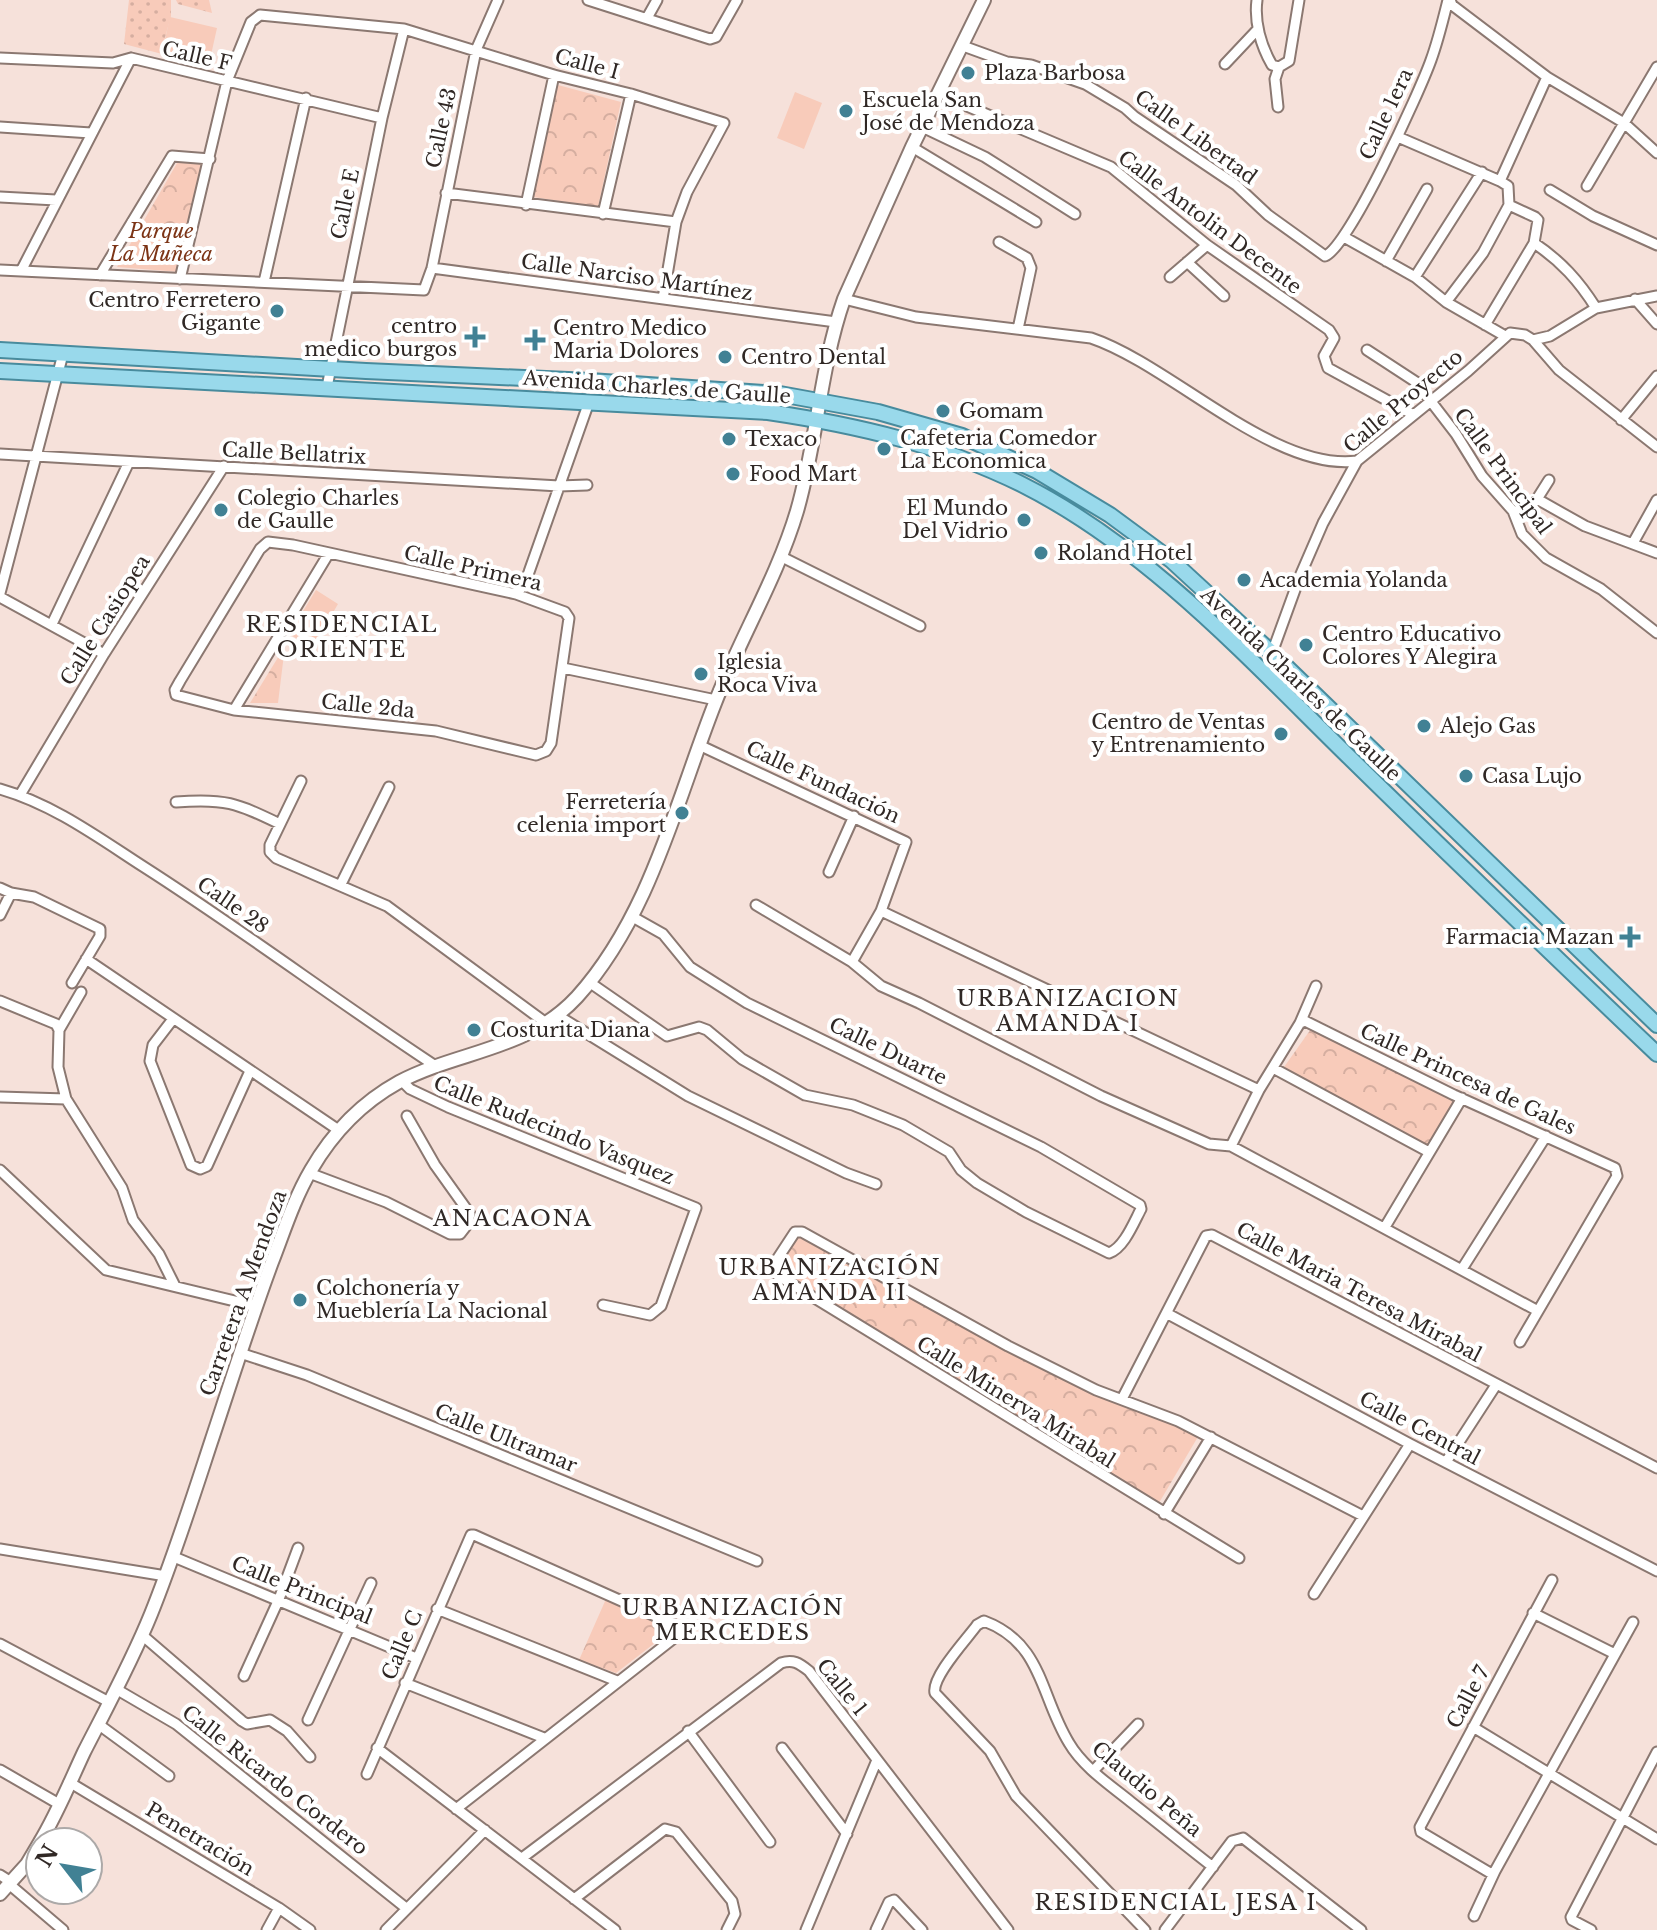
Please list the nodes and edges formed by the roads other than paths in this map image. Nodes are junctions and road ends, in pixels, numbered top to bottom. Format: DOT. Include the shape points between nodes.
graph roads {
  1 [pos="498,0"];
  2 [pos="588,0"];
  3 [pos="657,0"];
  4 [pos="737,0"];
  5 [pos="984,0"];
  6 [pos="1257,0"];
  7 [pos="1299,0"];
  8 [pos="1449,0"];
  9 [pos="647,18"];
  10 [pos="404,29"];
  11 [pos="1258,29"];
  12 [pos="963,46"];
  13 [pos="476,50"];
  14 [pos="0,58"];
  15 [pos="131,58"];
  16 [pos="1225,64"];
  17 [pos="1279,67"];
  18 [pos="1657,67"];
  19 [pos="554,75"];
  20 [pos="1547,77"];
  21 [pos="227,81"];
  22 [pos="940,90"];
  23 [pos="631,94"];
  24 [pos="306,98"];
  25 [pos="1278,107"];
  26 [pos="382,118"];
  27 [pos="1624,123"];
  28 [pos="0,127"];
  29 [pos="922,127"];
  30 [pos="91,133"];
  31 [pos="1398,137"];
  32 [pos="912,147"];
  33 [pos="1656,149"];
  34 [pos="210,159"];
  35 [pos="1482,172"];
  36 [pos="1500,181"];
  37 [pos="1587,186"];
  38 [pos="1427,189"];
  39 [pos="1550,190"];
  40 [pos="446,193"];
  41 [pos="0,197"];
  42 [pos="56,200"];
  43 [pos="526,205"];
  44 [pos="1509,205"];
  45 [pos="603,214"];
  46 [pos="1075,214"];
  47 [pos="676,222"];
  48 [pos="1036,222"];
  49 [pos="1344,237"];
  50 [pos="999,242"];
  51 [pos="1534,243"];
  52 [pos="1207,245"];
  53 [pos="1657,245"];
  54 [pos="1386,261"];
  55 [pos="1187,262"];
  56 [pos="432,268"];
  57 [pos="0,270"];
  58 [pos="21,271"];
  59 [pos="100,275"];
  60 [pos="1170,277"];
  61 [pos="1415,277"];
  62 [pos="180,279"];
  63 [pos="264,282"];
  64 [pos="346,288"];
  65 [pos="1224,296"];
  66 [pos="1657,296"];
  67 [pos="663,299"];
  68 [pos="844,299"];
  69 [pos="1635,299"];
  70 [pos="1446,302"];
  71 [pos="1596,308"];
  72 [pos="836,322"];
  73 [pos="1657,324"];
  74 [pos="1485,325"];
  75 [pos="1018,329"];
  76 [pos="1505,336"];
  77 [pos="1533,340"];
  78 [pos="0,350"];
  79 [pos="1367,350"];
  80 [pos="63,354"];
  81 [pos="330,369"];
  82 [pos="0,371"];
  83 [pos="366,371"];
  84 [pos="60,374"];
  85 [pos="1657,376"];
  86 [pos="327,387"];
  87 [pos="363,389"];
  88 [pos="819,399"];
  89 [pos="589,402"];
  90 [pos="1430,402"];
  91 [pos="1412,414"];
  92 [pos="815,419"];
  93 [pos="1621,420"];
  94 [pos="1657,447"];
  95 [pos="0,454"];
  96 [pos="36,456"];
  97 [pos="1357,461"];
  98 [pos="129,462"];
  99 [pos="224,466"];
  100 [pos="1549,480"];
  101 [pos="587,485"];
  102 [pos="559,486"];
  103 [pos="1537,499"];
  104 [pos="1657,500"];
  105 [pos="1513,511"];
  106 [pos="1633,543"];
  107 [pos="329,553"];
  108 [pos="1657,553"];
  109 [pos="780,556"];
  110 [pos="516,594"];
  111 [pos="0,595"];
  112 [pos="52,624"];
  113 [pos="920,626"];
  114 [pos="1244,629"];
  115 [pos="1657,633"];
  116 [pos="1230,642"];
  117 [pos="1272,653"];
  118 [pos="104,654"];
  119 [pos="563,668"];
  120 [pos="176,695"];
  121 [pos="716,700"];
  122 [pos="234,710"];
  123 [pos="699,745"];
  124 [pos="1385,762"];
  125 [pos="1371,779"];
  126 [pos="301,781"];
  127 [pos="389,787"];
  128 [pos="0,789"];
  129 [pos="20,795"];
  130 [pos="176,802"];
  131 [pos="854,816"];
  132 [pos="280,824"];
  133 [pos="829,872"];
  134 [pos="341,884"];
  135 [pos="0,888"];
  136 [pos="11,893"];
  137 [pos="756,905"];
  138 [pos="881,911"];
  139 [pos="0,915"];
  140 [pos="631,916"];
  141 [pos="86,959"];
  142 [pos="852,962"];
  143 [pos="589,982"];
  144 [pos="72,983"];
  145 [pos="1316,986"];
  146 [pos="81,992"];
  147 [pos="0,1001"];
  148 [pos="557,1015"];
  149 [pos="173,1019"];
  150 [pos="1303,1022"];
  151 [pos="546,1023"];
  152 [pos="1657,1025"];
  153 [pos="59,1030"];
  154 [pos="1657,1054"];
  155 [pos="437,1067"];
  156 [pos="1273,1068"];
  157 [pos="250,1071"];
  158 [pos="402,1081"];
  159 [pos="1259,1090"];
  160 [pos="0,1097"];
  161 [pos="1462,1098"];
  162 [pos="66,1099"];
  163 [pos="407,1116"];
  164 [pos="337,1129"];
  165 [pos="1546,1136"];
  166 [pos="1231,1146"];
  167 [pos="1429,1152"];
  168 [pos="0,1170"];
  169 [pos="309,1173"];
  170 [pos="876,1184"];
  171 [pos="1385,1227"];
  172 [pos="1462,1269"];
  173 [pos="175,1286"];
  174 [pos="603,1305"];
  175 [pos="255,1306"];
  176 [pos="1538,1311"];
  177 [pos="1168,1314"];
  178 [pos="1520,1342"];
  179 [pos="240,1353"];
  180 [pos="1496,1385"];
  181 [pos="1122,1399"];
  182 [pos="1211,1437"];
  183 [pos="1410,1444"];
  184 [pos="1446,1462"];
  185 [pos="1657,1468"];
  186 [pos="1164,1514"];
  187 [pos="1363,1516"];
  188 [pos="298,1548"];
  189 [pos="0,1549"];
  190 [pos="174,1557"];
  191 [pos="1239,1558"];
  192 [pos="757,1561"];
  193 [pos="1657,1571"];
  194 [pos="166,1576"];
  195 [pos="1552,1580"];
  196 [pos="371,1583"];
  197 [pos="1314,1594"];
  198 [pos="279,1599"];
  199 [pos="437,1609"];
  200 [pos="1533,1613"];
  201 [pos="1633,1622"];
  202 [pos="350,1629"];
  203 [pos="142,1635"];
  204 [pos="0,1644"];
  205 [pos="1615,1654"];
  206 [pos="416,1658"];
  207 [pos="244,1676"];
  208 [pos="617,1681"];
  209 [pos="405,1683"];
  210 [pos="116,1689"];
  211 [pos="109,1702"];
  212 [pos="308,1720"];
  213 [pos="98,1724"];
  214 [pos="1138,1724"];
  215 [pos="1473,1727"];
  216 [pos="688,1731"];
  217 [pos="544,1738"];
  218 [pos="377,1748"];
  219 [pos="782,1748"];
  220 [pos="1657,1752"];
  221 [pos="310,1757"];
  222 [pos="877,1760"];
  223 [pos="0,1770"];
  224 [pos="1093,1771"];
  225 [pos="1548,1771"];
  226 [pos="367,1774"];
  227 [pos="169,1776"];
  228 [pos="69,1782"];
  229 [pos="59,1804"];
  230 [pos="456,1809"];
  231 [pos="1623,1818"];
  232 [pos="48,1826"];
  233 [pos="485,1830"];
  234 [pos="847,1834"];
  235 [pos="1657,1839"];
  236 [pos="770,1842"];
  237 [pos="522,1858"];
  238 [pos="24,1861"];
  239 [pos="1213,1867"];
  240 [pos="1494,1873"];
  241 [pos="5,1884"];
  242 [pos="574,1899"];
  243 [pos="279,1908"];
  244 [pos="406,1908"];
  245 [pos="1474,1916"];
  246 [pos="63,1930"];
  247 [pos="267,1930"];
  248 [pos="310,1930"];
  249 [pos="386,1930"];
  250 [pos="615,1930"];
  251 [pos="727,1930"];
  252 [pos="806,1930"];
  253 [pos="876,1930"];
  254 [pos="922,1930"];
  255 [pos="1008,1930"];
  256 [pos="1145,1930"];
  257 [pos="1165,1930"];
  258 [pos="1361,1930"];
  259 [pos="1591,1930"];
  1 -- 13 [label="street, Calle 43"];
  2 -- 9 [label="street"];
  3 -- 9 [label="street"];
  4 -- 9 [label="street" via="710,39"];
  5 -- 12 [label="street, Carretera A Mendoza"];
  6 -- 11 [label="street"];
  7 -- 17 [label="street" via="1289,61"];
  8 -- 20 [label="street"];
  8 -- 31 [label="street, Calle 1era" via="1431,60"];
  10 -- 13 [label="street, Calle I"];
  10 -- 21 [label="street, Calle I" via="260,15"];
  10 -- 26 [label="street, Calle E"];
  11 -- 16 [label="street"];
  11 -- 17 [label="street" via="1269,60"];
  12 -- 22 [label="street, Carretera A Mendoza"];
  12 -- 49 [label="street, Calle Libertad" via="1085,84 1236,185 1321,254 1332,253"];
  13 -- 19 [label="street, Calle I"];
  13 -- 40 [label="street, Calle 43"];
  14 -- 15 [label="street, Calle F" via="113,63"];
  15 -- 21 [label="street, Calle F"];
  15 -- 30 [label="street"];
  17 -- 25 [label="street"];
  18 -- 27 [label="street"];
  19 -- 23 [label="street, Calle I"];
  19 -- 43 [label="street"];
  20 -- 27 [label="street"];
  20 -- 36 [label="street"];
  21 -- 24 [label="street, Calle F"];
  21 -- 34 [label="street"];
  22 -- 29 [label="street, Carretera A Mendoza"];
  22 -- 52 [label="street, Calle Antolin Decente" via="1111,167"];
  23 -- 45 [label="street"];
  23 -- 47 [label="street, Calle I" via="724,123"];
  24 -- 26 [label="street, Calle F"];
  24 -- 63 [label="street"];
  26 -- 64 [label="street, Calle E"];
  27 -- 33 [label="street"];
  27 -- 37 [label="street"];
  28 -- 30 [label="street"];
  29 -- 32 [label="street, Carretera A Mendoza"];
  29 -- 46 [label="street" via="985,157"];
  30 -- 42 [label="street"];
  31 -- 35 [label="street"];
  31 -- 49 [label="street, Calle 1era"];
  32 -- 48 [label="street"];
  32 -- 68 [label="street, Carretera A Mendoza"];
  34 -- 59 [label="street" via="172,156"];
  34 -- 62 [label="street"];
  35 -- 36 [label="street"];
  35 -- 61 [label="street"];
  36 -- 44 [label="street" via="1508,186"];
  38 -- 54 [label="street"];
  39 -- 53 [label="street"];
  40 -- 43 [label="street"];
  40 -- 56 [label="street, Calle 43"];
  41 -- 42 [label="street"];
  42 -- 58 [label="street"];
  43 -- 45 [label="street"];
  44 -- 51 [label="street" via="1538,220"];
  44 -- 70 [label="street" via="1483,253"];
  45 -- 47 [label="street"];
  47 -- 67 [label="street, Calle I"];
  49 -- 54 [label="street"];
  50 -- 75 [label="street" via="1027,258 1031,268"];
  51 -- 71 [label="street" via="1579,281"];
  51 -- 74 [label="street"];
  52 -- 55 [label="street"];
  52 -- 91 [label="street, Calle Antolin Decente" via="1329,330 1334,338 1324,356 1328,368"];
  54 -- 61 [label="street"];
  55 -- 60 [label="street"];
  55 -- 65 [label="street"];
  56 -- 64 [label="street" via="420,291"];
  56 -- 67 [label="street, Calle Narciso Martínez"];
  57 -- 58 [label="street"];
  58 -- 59 [label="street"];
  59 -- 62 [label="street"];
  61 -- 70 [label="street"];
  62 -- 63 [label="street"];
  63 -- 64 [label="street"];
  64 -- 81 [label="street, Calle E"];
  66 -- 69 [label="street"];
  67 -- 72 [label="street, Calle Narciso Martínez"];
  68 -- 72 [label="street, Carretera A Mendoza"];
  68 -- 75 [label="street" via="916,317"];
  69 -- 71 [label="street"];
  69 -- 73 [label="street"];
  70 -- 74 [label="street"];
  71 -- 77 [label="street" via="1550,336"];
  72 -- 88 [label="street, Carretera A Mendoza"];
  74 -- 76 [label="street"];
  75 -- 97 [label="street" via="1114,346 1251,432 1337,462"];
  76 -- 77 [label="street" via="1519,333"];
  76 -- 90 [label="street, Calle Proyecto"];
  77 -- 93 [label="street" via="1559,370"];
  78 -- 80 [label="main road, Avenida Charles de Gaulle"];
  79 -- 90 [label="street, Calle Principal" via="1411,377"];
  80 -- 81 [label="main road, Avenida Charles de Gaulle"];
  80 -- 84 [label="street"];
  81 -- 83 [label="main road, Avenida Charles de Gaulle"];
  81 -- 86 [label="street, Calle E"];
  82 -- 84 [label="main road, Avenida Charles de Gaulle"];
  83 -- 87 [label="main road"];
  83 -- 88 [label="main road, Avenida Charles de Gaulle"];
  84 -- 86 [label="main road, Avenida Charles de Gaulle"];
  84 -- 96 [label="street"];
  85 -- 93 [label="street"];
  86 -- 87 [label="main road, Avenida Charles de Gaulle"];
  87 -- 89 [label="main road, Avenida Charles de Gaulle"];
  88 -- 92 [label="street, Carretera A Mendoza"];
  88 -- 114 [label="main road, Avenida Charles de Gaulle" via="952,433 1037,471 1145,540"];
  89 -- 92 [label="main road, Avenida Charles de Gaulle"];
  89 -- 102 [label="street"];
  90 -- 91 [label="street, Calle Proyecto"];
  90 -- 105 [label="street, Calle Principal"];
  91 -- 97 [label="street, Calle Proyecto"];
  92 -- 109 [label="street, Carretera A Mendoza" via="805,480"];
  92 -- 116 [label="main road, Avenida Charles de Gaulle" via="923,444 1047,498 1128,551"];
  93 -- 94 [label="street"];
  95 -- 96 [label="street, Calle Bellatrix"];
  96 -- 98 [label="street, Calle Bellatrix"];
  96 -- 111 [label="street"];
  97 -- 117 [label="street, Calle Proyecto" via="1323,523"];
  98 -- 99 [label="street, Calle Bellatrix"];
  98 -- 112 [label="street"];
  99 -- 102 [label="street, Calle Bellatrix"];
  99 -- 118 [label="street, Calle Casiopea"];
  100 -- 103 [label="street"];
  101 -- 102 [label="street, Calle Bellatrix"];
  102 -- 110 [label="street" via="524,585"];
  103 -- 105 [label="street" via="1521,512"];
  103 -- 106 [label="street" via="1585,526"];
  104 -- 106 [label="street"];
  105 -- 115 [label="street, Calle Principal" via="1522,534 1546,558 1601,589"];
  106 -- 108 [label="street"];
  107 -- 110 [label="street, Calle Primera"];
  107 -- 120 [label="street, Calle Primera" via="268,542 260,549"];
  107 -- 122 [label="street"];
  109 -- 113 [label="street"];
  109 -- 121 [label="street, Carretera A Mendoza"];
  110 -- 119 [label="street, Calle Primera" via="556,607 569,618"];
  111 -- 112 [label="street"];
  112 -- 118 [label="street"];
  114 -- 116 [label="main road"];
  114 -- 117 [label="main road, Avenida Charles de Gaulle"];
  116 -- 125 [label="main road, Avenida Charles de Gaulle"];
  117 -- 124 [label="main road, Avenida Charles de Gaulle"];
  118 -- 129 [label="street, Calle Casiopea"];
  119 -- 121 [label="street"];
  119 -- 122 [label="street, Calle 2da" via="551,743 536,755 436,731"];
  120 -- 122 [label="street, Calle 2da"];
  121 -- 123 [label="street, Carretera A Mendoza"];
  123 -- 131 [label="street, Calle Fundación"];
  123 -- 140 [label="street, Carretera A Mendoza"];
  124 -- 125 [label="main road"];
  124 -- 152 [label="main road, Avenida Charles de Gaulle"];
  125 -- 154 [label="main road, Avenida Charles de Gaulle"];
  126 -- 132 [label="street"];
  127 -- 134 [label="street"];
  128 -- 129 [label="street, Calle 28"];
  129 -- 155 [label="street, Calle 28" via="78,824 214,912"];
  130 -- 132 [label="street" via="211,799 239,804"];
  131 -- 133 [label="street"];
  131 -- 138 [label="street, Calle Fundación" via="906,842"];
  132 -- 134 [label="street" via="270,845 276,858"];
  134 -- 151 [label="street" via="387,906"];
  135 -- 136 [label="street"];
  136 -- 139 [label="street"];
  136 -- 141 [label="street" via="34,897 100,929"];
  137 -- 142 [label="street"];
  138 -- 142 [label="street, Calle Fundación"];
  138 -- 159 [label="street"];
  140 -- 143 [label="street, Carretera A Mendoza" via="611,955"];
  140 -- 143 [label="street, Calle Duarte" via="663,934 690,967 747,1003 1041,1147 1140,1205 1125,1238 1109,1253 1026,1212 961,1170 949,1152 903,1125 853,1105 805,1095 742,1059 707,1030 699,1027 667,1036"];
  141 -- 144 [label="street"];
  141 -- 149 [label="street"];
  142 -- 166 [label="street" via="881,986 1101,1096 1209,1144"];
  143 -- 148 [label="street, Carretera A Mendoza"];
  145 -- 150 [label="street"];
  146 -- 153 [label="street"];
  147 -- 153 [label="street" via="56,1024"];
  148 -- 151 [label="street, Carretera A Mendoza"];
  148 -- 170 [label="street" via="688,1096"];
  149 -- 157 [label="street"];
  149 -- 157 [label="street" via="153,1045 150,1061 191,1165 200,1169 211,1160"];
  150 -- 156 [label="street"];
  150 -- 161 [label="street, Calle Princesa de Gales"];
  151 -- 155 [label="street, Carretera A Mendoza" via="529,1035"];
  153 -- 162 [label="street" via="58,1067"];
  155 -- 158 [label="street, Carretera A Mendoza"];
  156 -- 159 [label="street"];
  156 -- 167 [label="street"];
  157 -- 164 [label="street"];
  158 -- 164 [label="street, Carretera A Mendoza"];
  158 -- 174 [label="street, Calle Rudecindo Vasquez" via="448,1107 696,1208 656,1312"];
  159 -- 166 [label="street"];
  160 -- 162 [label="street"];
  161 -- 165 [label="street, Calle Princesa de Gales"];
  161 -- 167 [label="street"];
  162 -- 173 [label="street"];
  163 -- 169 [label="street" via="470,1214 460,1234"];
  164 -- 169 [label="street, Carretera A Mendoza"];
  165 -- 172 [label="street"];
  165 -- 176 [label="street, Calle Princesa de Gales" via="1615,1168 1617,1176"];
  166 -- 171 [label="street"];
  167 -- 171 [label="street"];
  168 -- 173 [label="street" via="106,1270"];
  169 -- 175 [label="street, Carretera A Mendoza"];
  171 -- 172 [label="street"];
  172 -- 176 [label="street"];
  173 -- 175 [label="street"];
  175 -- 179 [label="street, Carretera A Mendoza"];
  176 -- 178 [label="street"];
  177 -- 180 [label="street, Calle Maria Teresa Mirabal" via="1206,1236 1212,1235"];
  177 -- 181 [label="street, Calle Maria Teresa Mirabal"];
  177 -- 183 [label="street, Calle Central"];
  179 -- 190 [label="street, Carretera A Mendoza"];
  179 -- 192 [label="street, Calle Ultramar" via="307,1375"];
  180 -- 184 [label="street"];
  180 -- 185 [label="street, Calle Maria Teresa Mirabal"];
  181 -- 182 [label="street"];
  181 -- 186 [label="street, Calle Minerva Mirabal" via="1008,1346 802,1232 795,1232 774,1264 777,1275"];
  182 -- 186 [label="street"];
  182 -- 187 [label="street"];
  183 -- 184 [label="street, Calle Central"];
  183 -- 187 [label="street"];
  184 -- 193 [label="street, Calle Central"];
  186 -- 191 [label="street, Calle Minerva Mirabal"];
  187 -- 197 [label="street"];
  188 -- 198 [label="street"];
  189 -- 194 [label="street"];
  190 -- 194 [label="street, Carretera A Mendoza"];
  190 -- 198 [label="street, Calle Principal"];
  194 -- 203 [label="street, Carretera A Mendoza"];
  195 -- 200 [label="street, Calle 7"];
  196 -- 202 [label="street"];
  198 -- 202 [label="street, Calle Principal"];
  198 -- 207 [label="street"];
  199 -- 206 [label="street, Calle C"];
  199 -- 208 [label="street"];
  199 -- 208 [label="street, Calle C" via="474,1535 679,1629"];
  200 -- 205 [label="street"];
  200 -- 215 [label="street, Calle 7"];
  201 -- 205 [label="street"];
  202 -- 206 [label="street, Calle Principal"];
  202 -- 212 [label="street"];
  203 -- 210 [label="street, Carretera A Mendoza"];
  203 -- 221 [label="street" via="242,1721 270,1720"];
  204 -- 211 [label="street"];
  205 -- 225 [label="street"];
  206 -- 209 [label="street, Calle C"];
  208 -- 217 [label="street"];
  209 -- 217 [label="street"];
  209 -- 218 [label="street, Calle C"];
  210 -- 211 [label="street, Carretera A Mendoza"];
  210 -- 244 [label="street, Calle Ricardo Cordero" via="176,1724"];
  211 -- 213 [label="street, Carretera A Mendoza"];
  213 -- 227 [label="street"];
  213 -- 228 [label="street, Carretera A Mendoza"];
  214 -- 224 [label="street"];
  215 -- 225 [label="street"];
  215 -- 240 [label="street, Calle 7" via="1420,1827"];
  216 -- 222 [label="street, Calle 1" via="790,1660 809,1671"];
  216 -- 236 [label="street"];
  216 -- 237 [label="street, Calle 1"];
  217 -- 230 [label="street"];
  218 -- 226 [label="street, Calle C"];
  218 -- 230 [label="street"];
  219 -- 234 [label="street"];
  220 -- 231 [label="street"];
  222 -- 234 [label="street"];
  222 -- 255 [label="street, Calle 1"];
  223 -- 229 [label="street"];
  224 -- 239 [label="street, Claudio Peña"];
  224 -- 256 [label="street, Claudio Peña" via="1069,1743 1039,1670 1019,1642 984,1621 977,1625 933,1686 935,1693 990,1751 1016,1796"];
  225 -- 231 [label="street"];
  225 -- 240 [label="street"];
  228 -- 229 [label="street, Carretera A Mendoza"];
  228 -- 243 [label="street, Penetración"];
  229 -- 232 [label="street, Carretera A Mendoza"];
  230 -- 233 [label="street"];
  231 -- 235 [label="street"];
  231 -- 259 [label="street" via="1571,1917"];
  233 -- 237 [label="street"];
  233 -- 244 [label="street"];
  234 -- 252 [label="street"];
  237 -- 242 [label="street"];
  238 -- 241 [label="street, Carretera A Mendoza"];
  239 -- 257 [label="street"];
  239 -- 258 [label="street" via="1236,1838 1243,1838"];
  240 -- 245 [label="street"];
  241 -- 246 [label="street"];
  242 -- 250 [label="street"];
  242 -- 251 [label="street" via="670,1828 732,1901 735,1914"];
  243 -- 247 [label="street"];
  243 -- 248 [label="street, Penetración"];
  244 -- 249 [label="street"];
  253 -- 254 [label="street" via="894,1900"];
}
